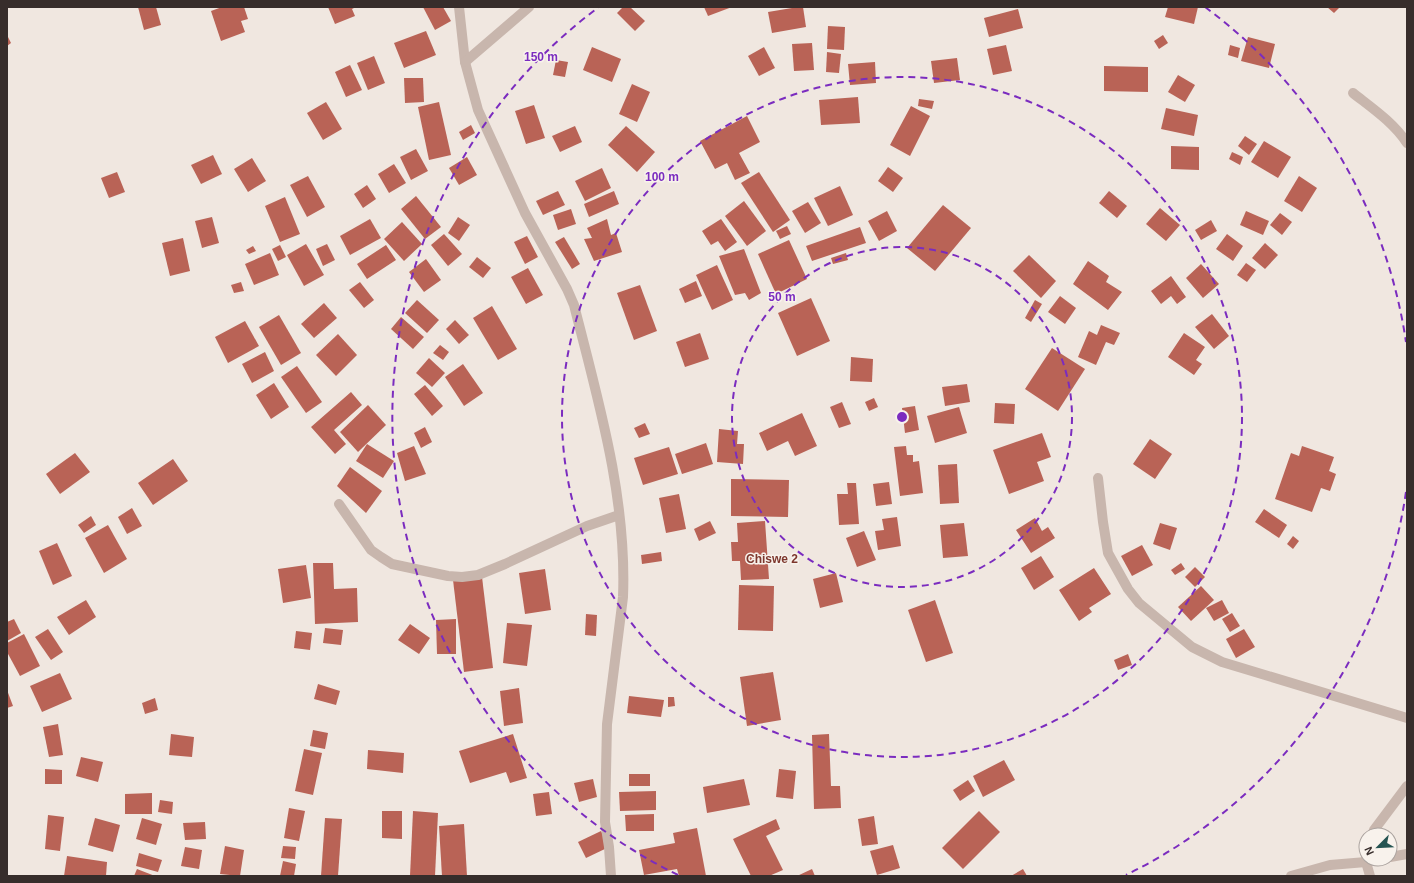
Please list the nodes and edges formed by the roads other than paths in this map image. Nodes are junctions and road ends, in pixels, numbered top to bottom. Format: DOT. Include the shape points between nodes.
graph roads {
  1 [pos="459,7"];
  2 [pos="529,7"];
  3 [pos="465,62"];
  4 [pos="1353,93"];
  5 [pos="1407,143"];
  6 [pos="1098,478"];
  7 [pos="339,504"];
  8 [pos="619,516"];
  9 [pos="1407,718"];
  10 [pos="1407,786"];
  11 [pos="1376,827"];
  12 [pos="1358,862"];
  13 [pos="611,876"];
  14 [pos="1291,876"];
  1 -- 3 [label="street"];
  2 -- 3 [label="street"];
  3 -- 8 [label="street" via="478,110 506,173 574,305 609,448"];
  4 -- 5 [label="street" via="1401,133"];
  6 -- 9 [label="street" via="1108,553 1128,589 1139,603 1192,647 1222,662"];
  7 -- 8 [label="street" via="371,550 392,564 462,577 478,575 587,526"];
  8 -- 13 [label="street" via="623,554 623,597 607,724 605,822"];
  10 -- 11 [label="street"];
  12 -- 14 [label="street" via="1330,865"];
}
